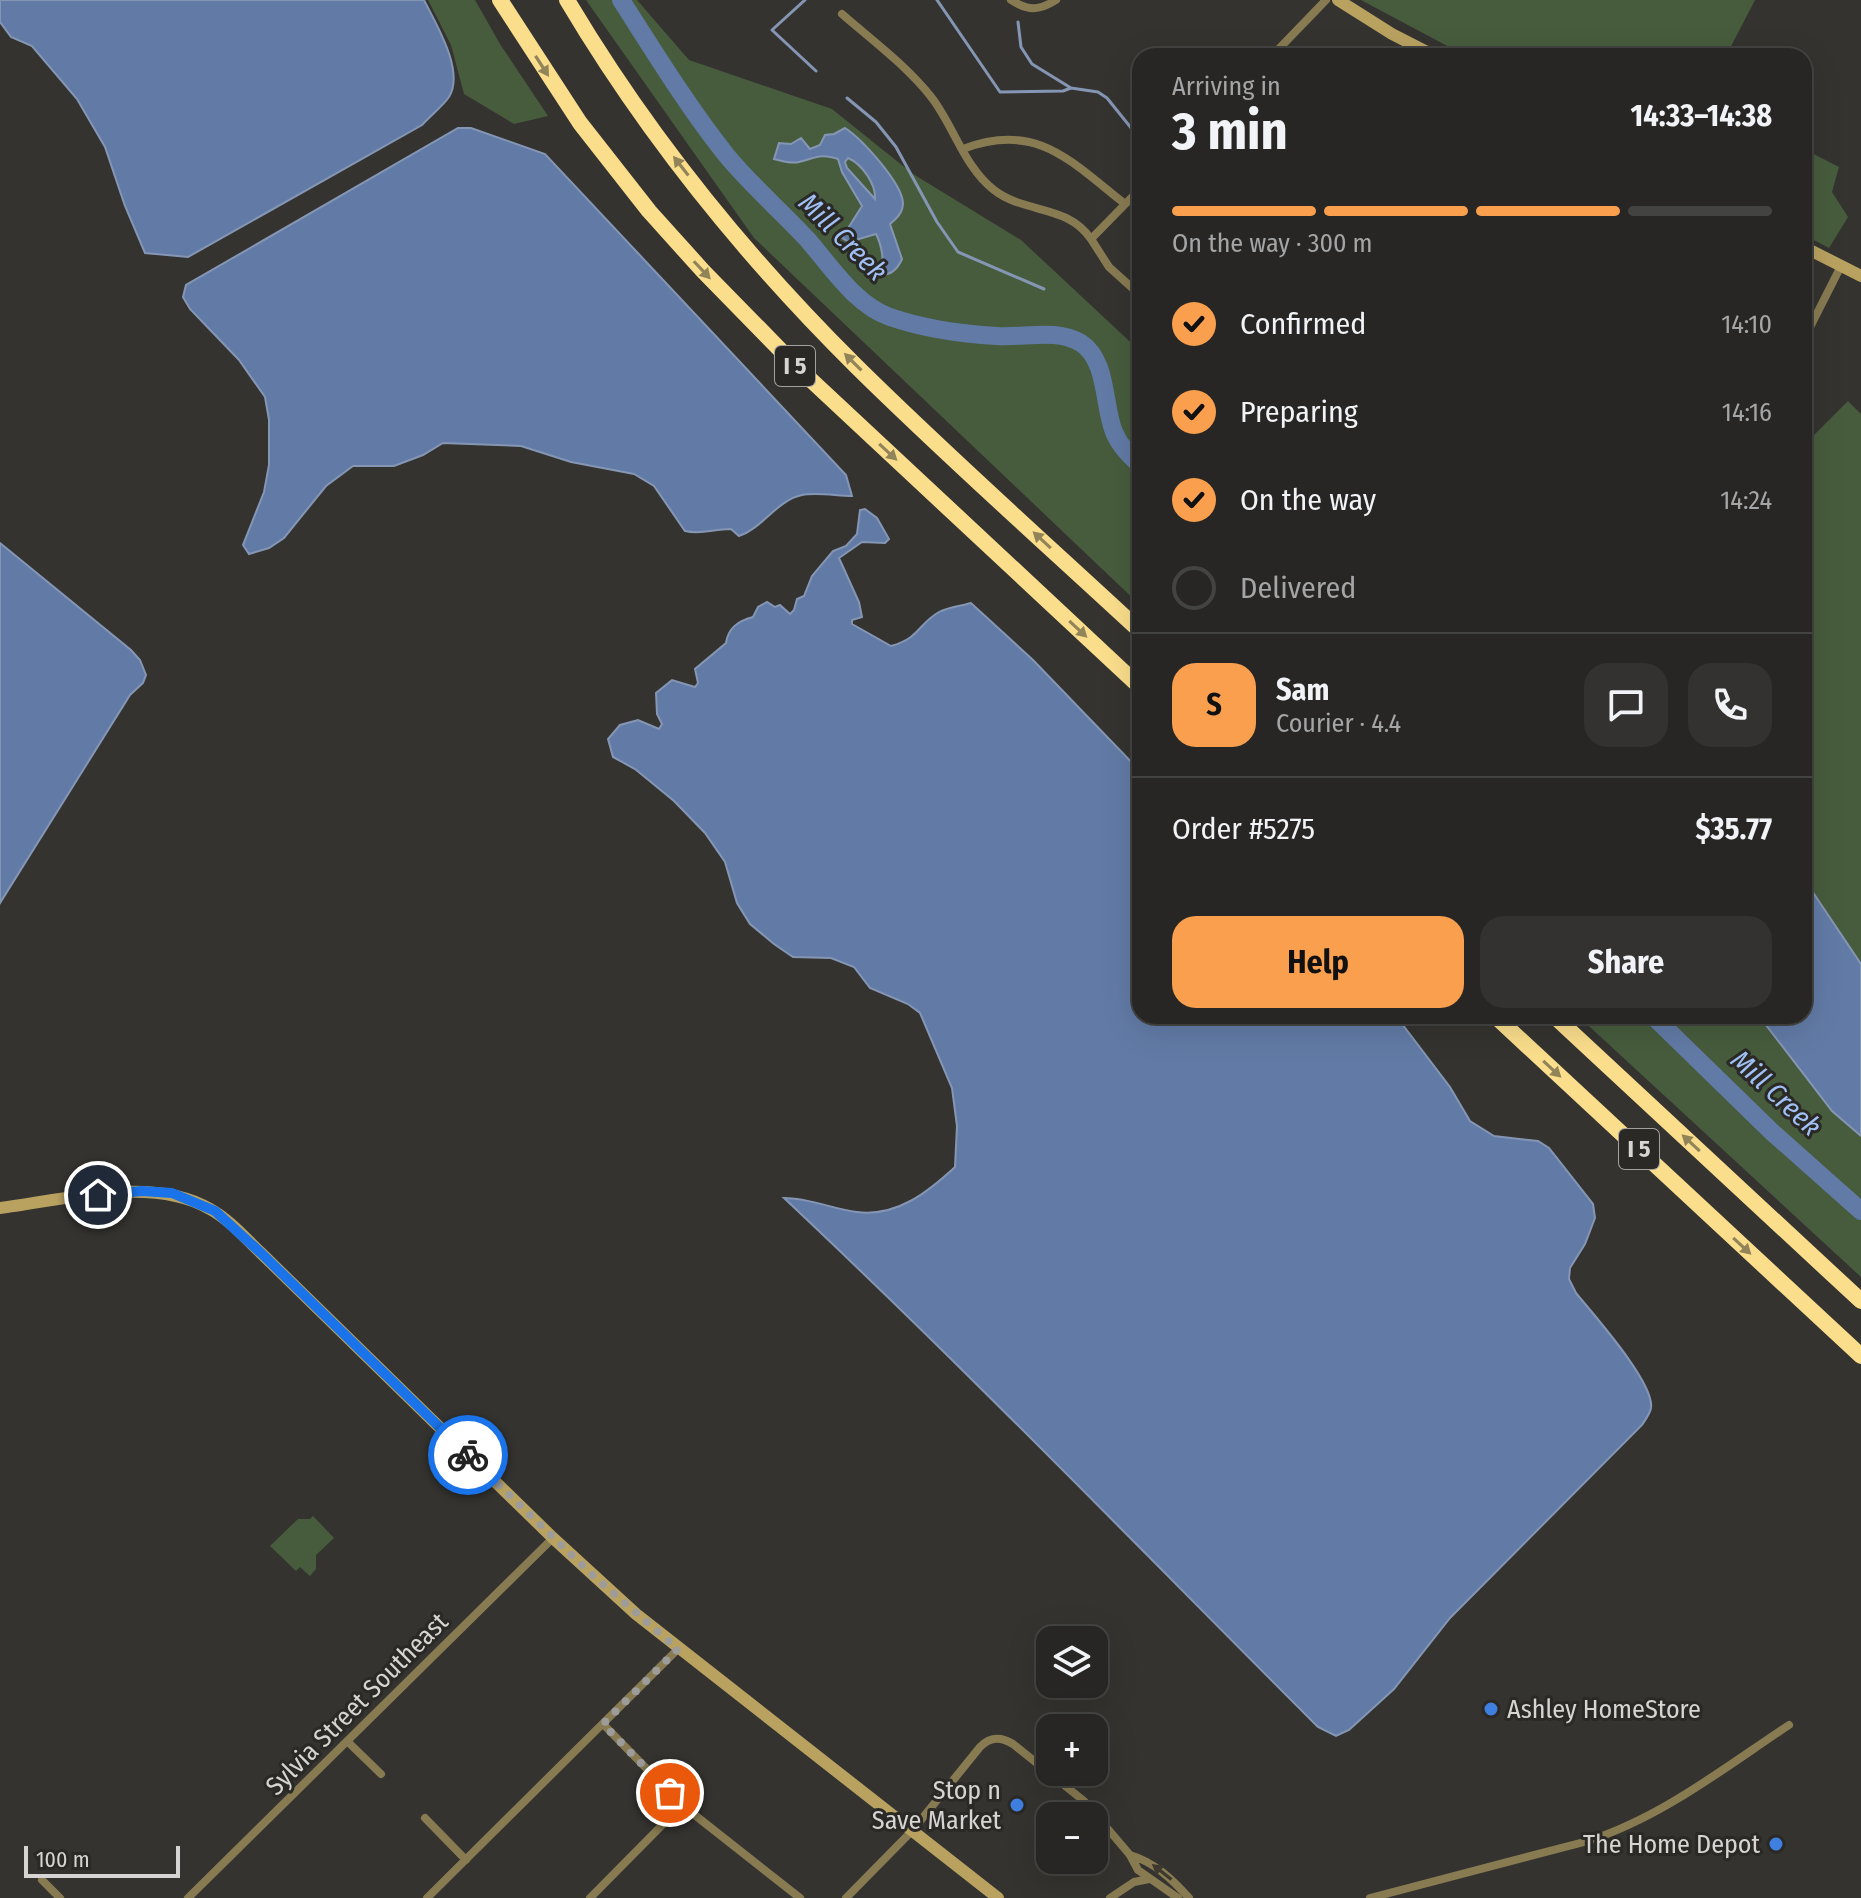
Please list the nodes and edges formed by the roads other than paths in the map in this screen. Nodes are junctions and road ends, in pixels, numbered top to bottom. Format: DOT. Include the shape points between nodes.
graph roads {
  1 [pos="500,0"];
  2 [pos="567,0"];
  3 [pos="1011,0"];
  4 [pos="1056,0"];
  5 [pos="1326,0"];
  6 [pos="1338,0"];
  7 [pos="842,14"];
  8 [pos="1280,48"];
  9 [pos="1419,48"];
  10 [pos="963,149"];
  11 [pos="1132,197"];
  12 [pos="1125,204"];
  13 [pos="1091,239"];
  14 [pos="1812,251"];
  15 [pos="1841,266"];
  16 [pos="1861,276"];
  17 [pos="1132,288"];
  18 [pos="1812,323"];
  19 [pos="1132,624"];
  20 [pos="1132,680"];
  21 [pos="1504,1024"];
  22 [pos="1563,1024"];
  23 [pos="0,1208"];
  24 [pos="1861,1301"];
  25 [pos="1861,1356"];
  26 [pos="553,1538"];
  27 [pos="678,1649"];
  28 [pos="603,1724"];
  29 [pos="1789,1725"];
  30 [pos="348,1742"];
  31 [pos="381,1774"];
  32 [pos="682,1805"];
  33 [pos="425,1818"];
  34 [pos="912,1831"];
  35 [pos="1130,1855"];
  36 [pos="466,1860"];
  37 [pos="1149,1879"];
  38 [pos="42,1880"];
  39 [pos="60,1898"];
  40 [pos="188,1898"];
  41 [pos="427,1898"];
  42 [pos="590,1898"];
  43 [pos="800,1898"];
  44 [pos="846,1898"];
  45 [pos="998,1898"];
  46 [pos="1110,1898"];
  47 [pos="1178,1898"];
  48 [pos="1189,1898"];
  49 [pos="1370,1898"];
  1 -- 20 [label="highway, I 5, one-way" via="588,134 712,281"];
  19 -- 2 [label="highway, I 5, one-way" via="856,365 777,281 668,149"];
  3 -- 4 [label="street" via="1036,9"];
  5 -- 8 [label="street"];
  6 -- 9 [label="main road"];
  7 -- 10 [label="street" via="908,70"];
  10 -- 12 [label="street" via="1000,138 1029,141 1064,156"];
  10 -- 13 [label="street" via="994,190 1076,221"];
  11 -- 12 [label="street"];
  12 -- 13 [label="street"];
  13 -- 17 [label="street" via="1109,267"];
  14 -- 15 [label="main road"];
  15 -- 16 [label="main road"];
  15 -- 18 [label="street"];
  21 -- 25 [label="highway, I 5, one-way"];
  24 -- 22 [label="highway, I 5, one-way"];
  23 -- 26 [label="main road" via="142,1191 172,1193 207,1207 261,1253"];
  26 -- 27 [label="main road"];
  26 -- 30 [label="street, Sylvia Street Southeast"];
  27 -- 28 [label="street"];
  27 -- 34 [label="main road"];
  28 -- 32 [label="street"];
  28 -- 36 [label="street"];
  29 -- 49 [label="street" via="1623,1829"];
  30 -- 31 [label="street"];
  30 -- 40 [label="street, Sylvia Street Southeast"];
  32 -- 42 [label="street"];
  32 -- 43 [label="street"];
  33 -- 36 [label="street"];
  34 -- 35 [label="street" via="980,1747 1001,1738 1084,1801"];
  34 -- 44 [label="street"];
  34 -- 45 [label="main road"];
  35 -- 37 [label="street"];
  48 -- 35 [label="street, one-way" via="1146,1860"];
  36 -- 41 [label="street"];
  37 -- 46 [label="street"];
  37 -- 47 [label="street"];
  38 -- 39 [label="street"];
}
